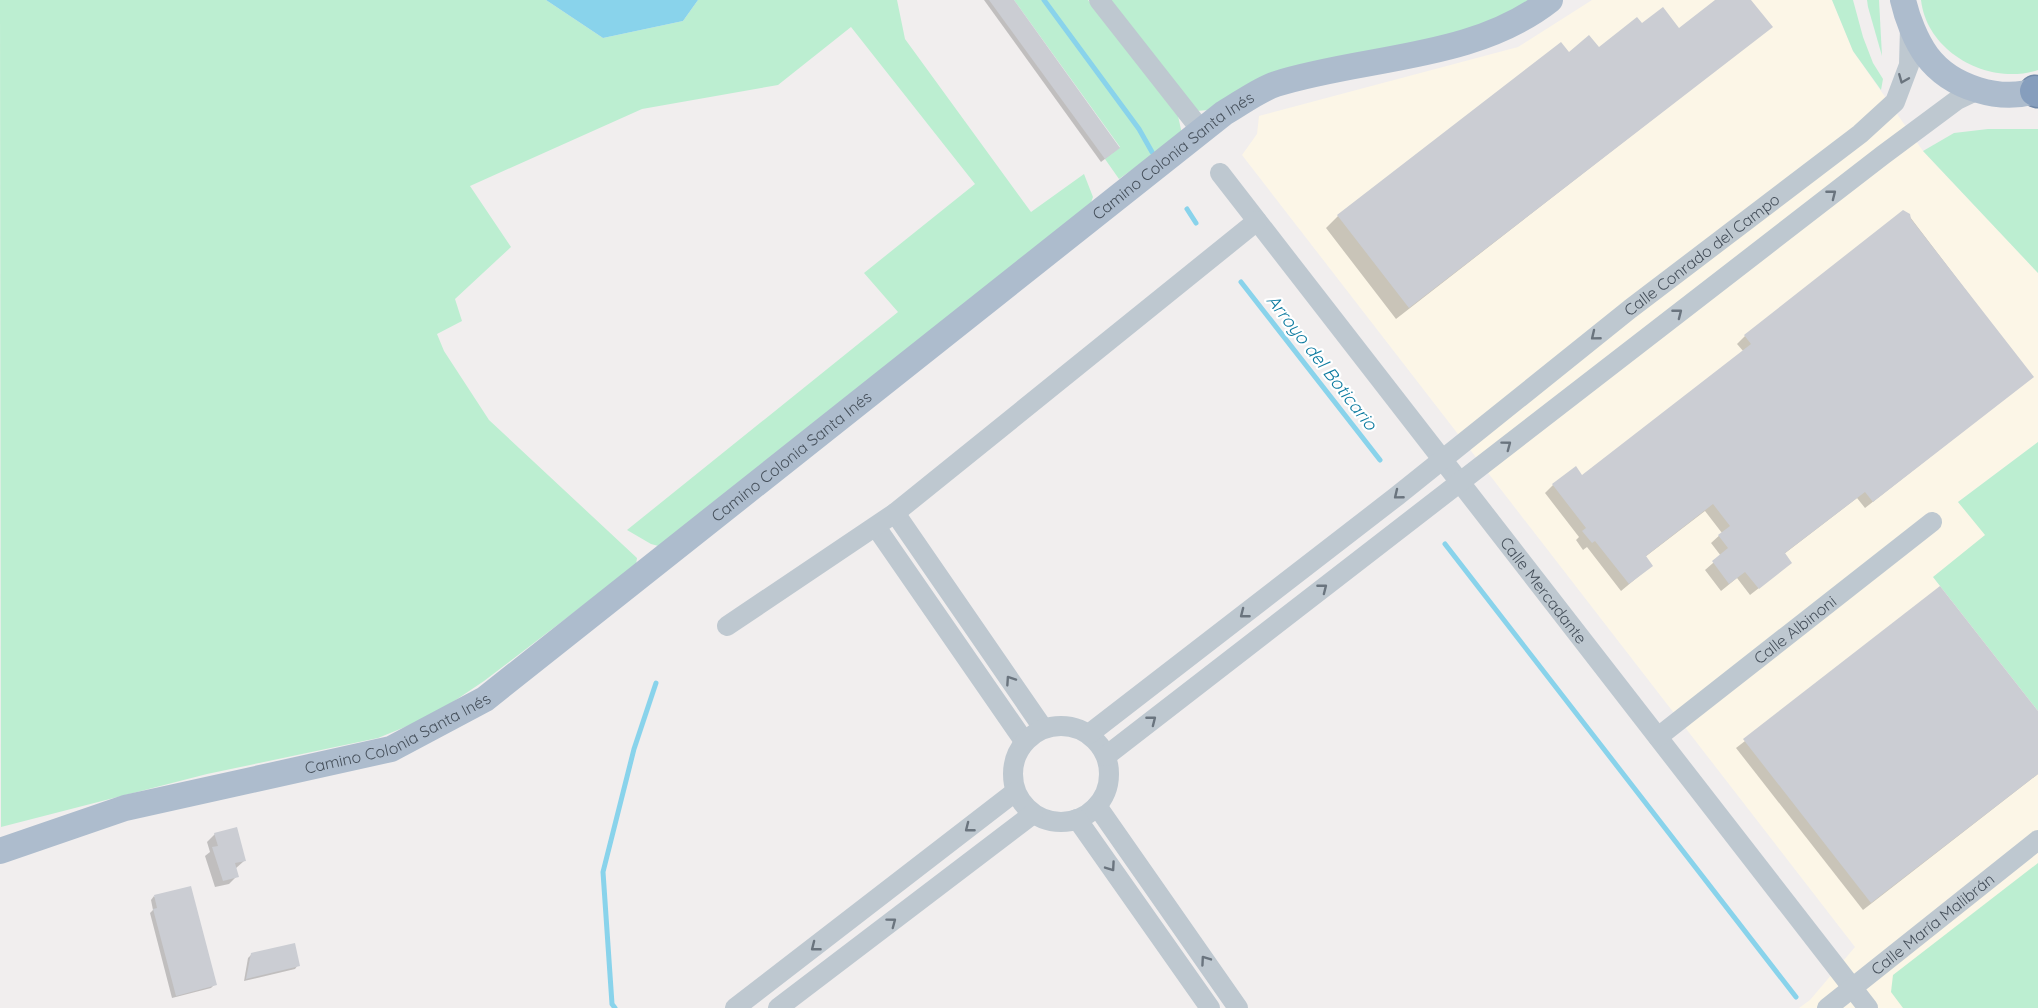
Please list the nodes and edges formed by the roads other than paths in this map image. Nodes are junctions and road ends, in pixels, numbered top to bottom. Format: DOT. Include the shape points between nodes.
graph roads {
  1 [pos="1099,0"];
  2 [pos="1550,0"];
  3 [pos="1906,11"];
  4 [pos="1978,90"];
  5 [pos="2037,91"];
  6 [pos="1201,130"];
  7 [pos="1220,173"];
  8 [pos="1257,221"];
  9 [pos="1443,458"];
  10 [pos="1460,480"];
  11 [pos="895,513"];
  12 [pos="1932,522"];
  13 [pos="876,527"];
  14 [pos="727,626"];
  15 [pos="1043,728"];
  16 [pos="1089,734"];
  17 [pos="1658,737"];
  18 [pos="1024,741"];
  19 [pos="1106,756"];
  20 [pos="1015,792"];
  21 [pos="1097,806"];
  22 [pos="1033,814"];
  23 [pos="1077,819"];
  24 [pos="2038,840"];
  25 [pos="0,851"];
  26 [pos="1852,988"];
  27 [pos="735,1008"];
  28 [pos="778,1008"];
  29 [pos="1210,1008"];
  30 [pos="1238,1008"];
  31 [pos="1827,1008"];
  32 [pos="1868,1008"];
  1 -- 6 [label="street"];
  2 -- 6 [label="main road, Camino Colonia Santa Inés" via="1493,32 1273,85"];
  3 -- 4 [label="main road" via="1928,57 1954,78"];
  3 -- 9 [label="street, Calle Conrado del Campo, one-way" via="1909,65 1895,102 1860,134"];
  4 -- 5 [label="main road" via="2007,95"];
  10 -- 4 [label="street, Calle Conrado del Campo, one-way" via="1910,134"];
  6 -- 25 [label="main road, Camino Colonia Santa Inés" via="485,699 391,749 125,808"];
  7 -- 8 [label="street, Calle Mercadante"];
  8 -- 9 [label="street, Calle Mercadante"];
  8 -- 11 [label="street"];
  9 -- 10 [label="street, Calle Mercadante"];
  9 -- 16 [label="street, Calle Conrado del Campo, one-way"];
  10 -- 17 [label="street, Calle Mercadante"];
  19 -- 10 [label="street, Calle Conrado del Campo, one-way"];
  11 -- 13 [label="street"];
  15 -- 11 [label="street, one-way"];
  12 -- 17 [label="street, Calle Albinoni"];
  13 -- 14 [label="street"];
  13 -- 18 [label="street"];
  15 -- 16 [label="street" via="1066,725"];
  15 -- 18 [label="street"];
  16 -- 19 [label="street"];
  17 -- 26 [label="street, Calle Mercadante"];
  18 -- 20 [label="street" via="1012,766"];
  19 -- 21 [label="street" via="1108,782"];
  20 -- 22 [label="street"];
  20 -- 27 [label="street, one-way"];
  21 -- 23 [label="street"];
  30 -- 21 [label="street, one-way"];
  22 -- 23 [label="street" via="1055,822"];
  28 -- 22 [label="street, one-way"];
  23 -- 29 [label="street, one-way"];
  24 -- 26 [label="street, Calle María Malibrán"];
  26 -- 31 [label="street, Calle María Malibrán"];
  26 -- 32 [label="street, Calle Mercadante"];
}
